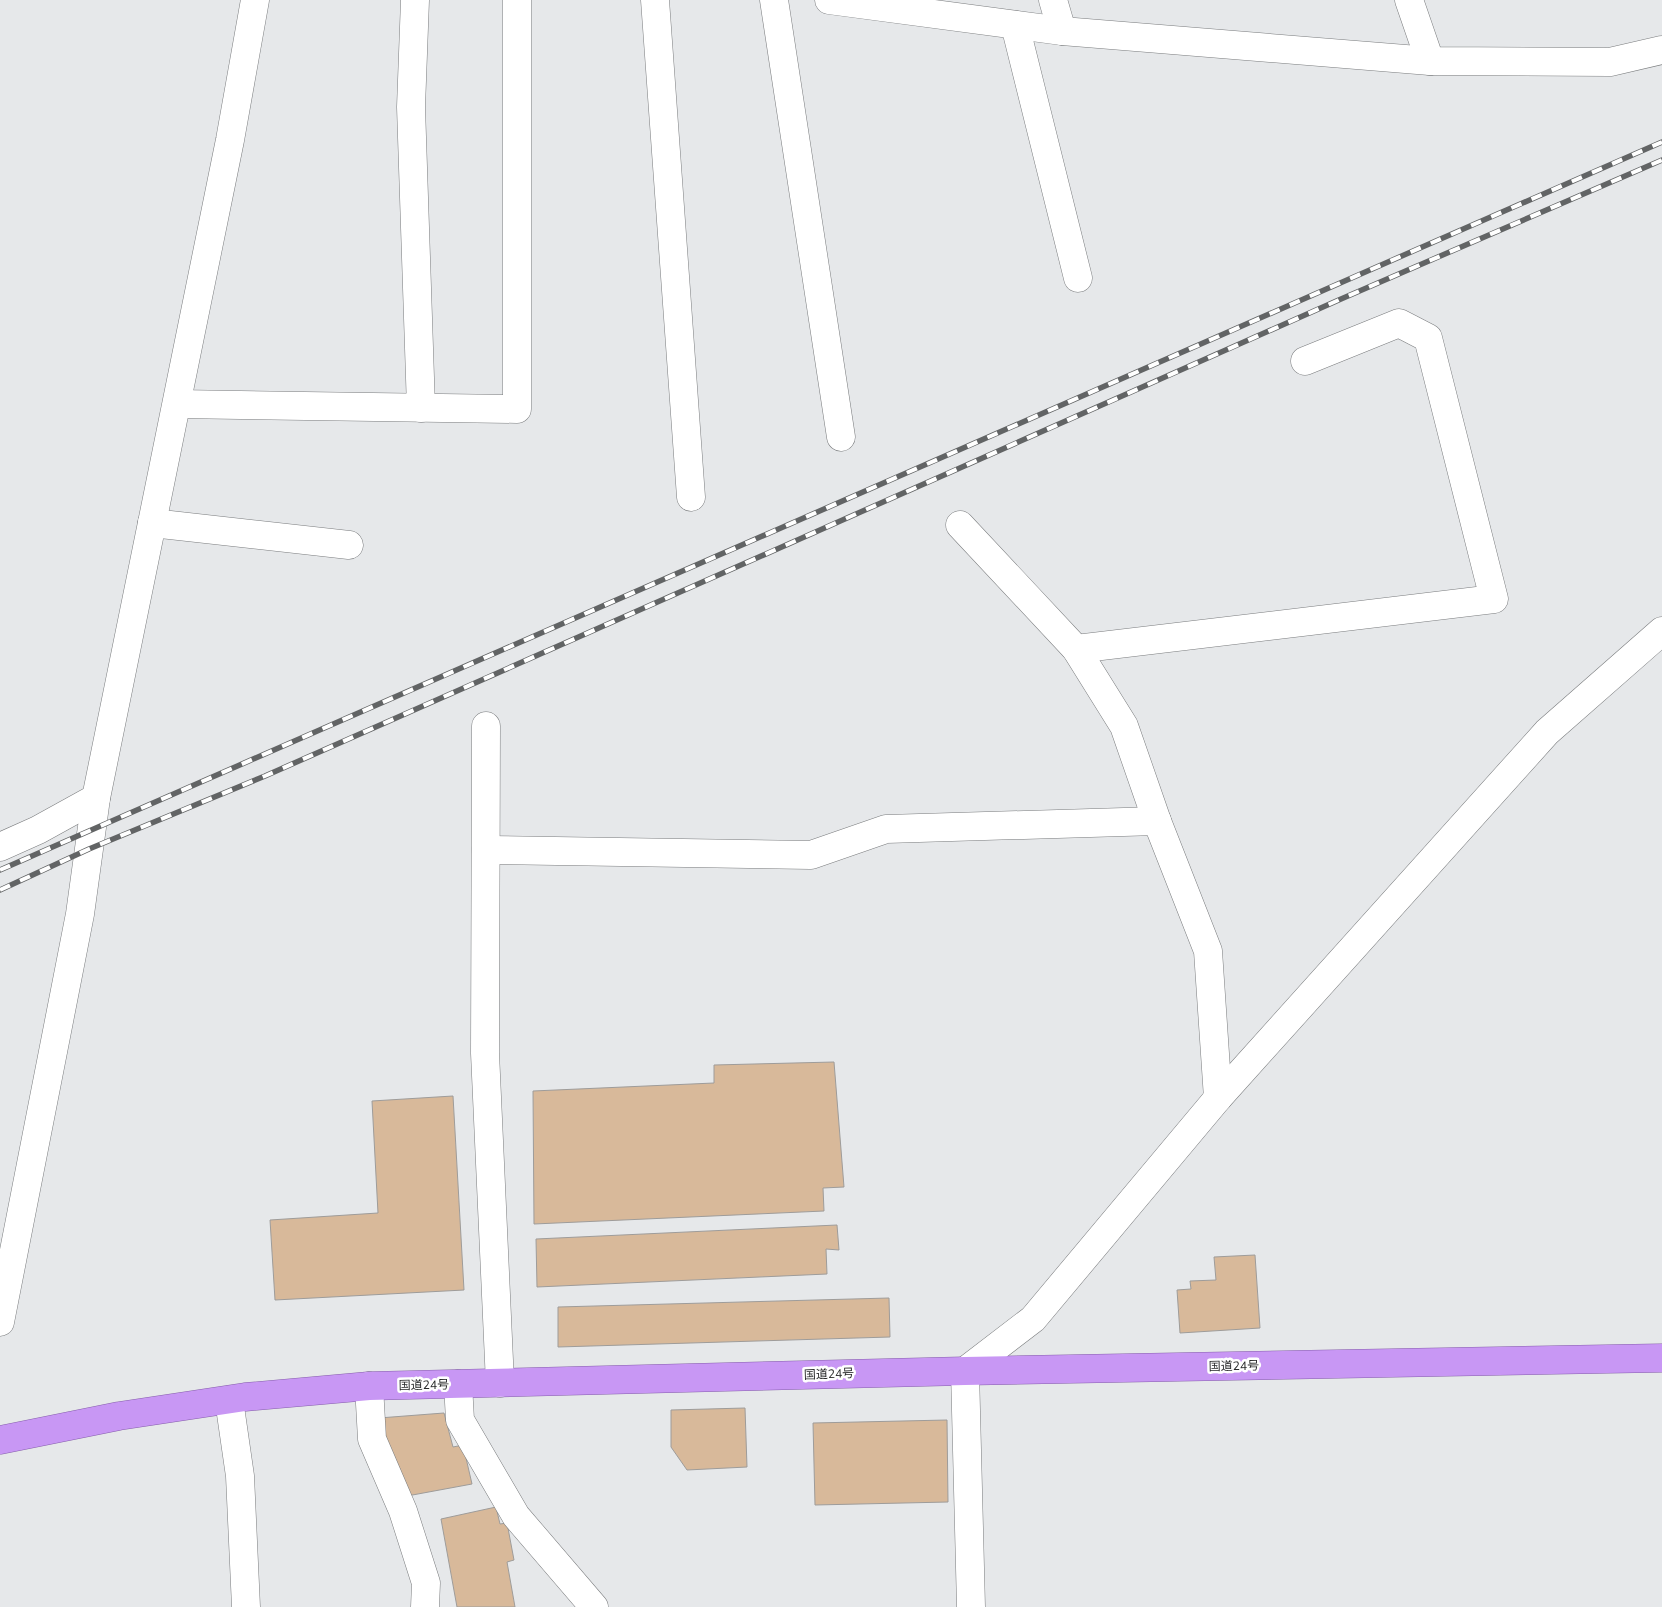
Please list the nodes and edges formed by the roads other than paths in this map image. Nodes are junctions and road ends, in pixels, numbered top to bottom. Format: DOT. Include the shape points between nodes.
graph roads {
  1 [pos="255,0"];
  2 [pos="415,0"];
  3 [pos="517,0"];
  4 [pos="655,0"];
  5 [pos="774,0"];
  6 [pos="829,0"];
  7 [pos="1053,0"];
  8 [pos="1409,0"];
  9 [pos="866,2"];
  10 [pos="1015,25"];
  11 [pos="1062,31"];
  12 [pos="1662,50"];
  13 [pos="1430,61"];
  14 [pos="1078,278"];
  15 [pos="1305,361"];
  16 [pos="177,404"];
  17 [pos="421,408"];
  18 [pos="842,437"];
  19 [pos="691,497"];
  20 [pos="152,523"];
  21 [pos="960,525"];
  22 [pos="349,545"];
  23 [pos="1662,631"];
  24 [pos="1076,649"];
  25 [pos="486,726"];
  26 [pos="96,798"];
  27 [pos="1157,821"];
  28 [pos="0,846"];
  29 [pos="486,850"];
  30 [pos="1218,1098"];
  31 [pos="0,1322"];
  32 [pos="1662,1358"];
  33 [pos="965,1371"];
  34 [pos="500,1383"];
  35 [pos="458,1384"];
  36 [pos="369,1386"];
  37 [pos="229,1400"];
  38 [pos="0,1440"];
  39 [pos="246,1607"];
  40 [pos="425,1607"];
  41 [pos="594,1607"];
  42 [pos="971,1607"];
  1 -- 16 [label="street"];
  2 -- 17 [label="street" via="411,107"];
  3 -- 17 [label="street" via="517,409"];
  4 -- 19 [label="street"];
  5 -- 18 [label="street"];
  6 -- 9 [label="street"];
  7 -- 11 [label="street"];
  8 -- 13 [label="street"];
  9 -- 10 [label="street"];
  10 -- 11 [label="street"];
  10 -- 14 [label="street"];
  11 -- 13 [label="street"];
  12 -- 13 [label="street" via="1610,62"];
  15 -- 24 [label="street" via="1398,324 1428,338 1494,599"];
  16 -- 17 [label="street"];
  16 -- 20 [label="street"];
  20 -- 22 [label="street"];
  20 -- 26 [label="street"];
  21 -- 24 [label="street"];
  23 -- 30 [label="street" via="1547,732"];
  24 -- 27 [label="street" via="1124,726"];
  25 -- 29 [label="street"];
  26 -- 28 [label="street" via="38,830"];
  26 -- 31 [label="street" via="80,914"];
  27 -- 29 [label="street" via="886,829 811,855"];
  27 -- 30 [label="street" via="1208,951"];
  29 -- 34 [label="street" via="485,1053"];
  30 -- 33 [label="street" via="1033,1319"];
  32 -- 33 [label="highway, 国道24号"];
  33 -- 34 [label="highway, 国道24号"];
  33 -- 42 [label="street"];
  34 -- 35 [label="highway, 国道24号"];
  35 -- 36 [label="highway, 国道24号"];
  35 -- 41 [label="street" via="460,1420 516,1516"];
  36 -- 37 [label="highway, 国道24号"];
  36 -- 40 [label="street" via="372,1438 406,1520 426,1583"];
  37 -- 38 [label="highway, 国道24号" via="119,1416"];
  37 -- 39 [label="street" via="240,1476"];
}
